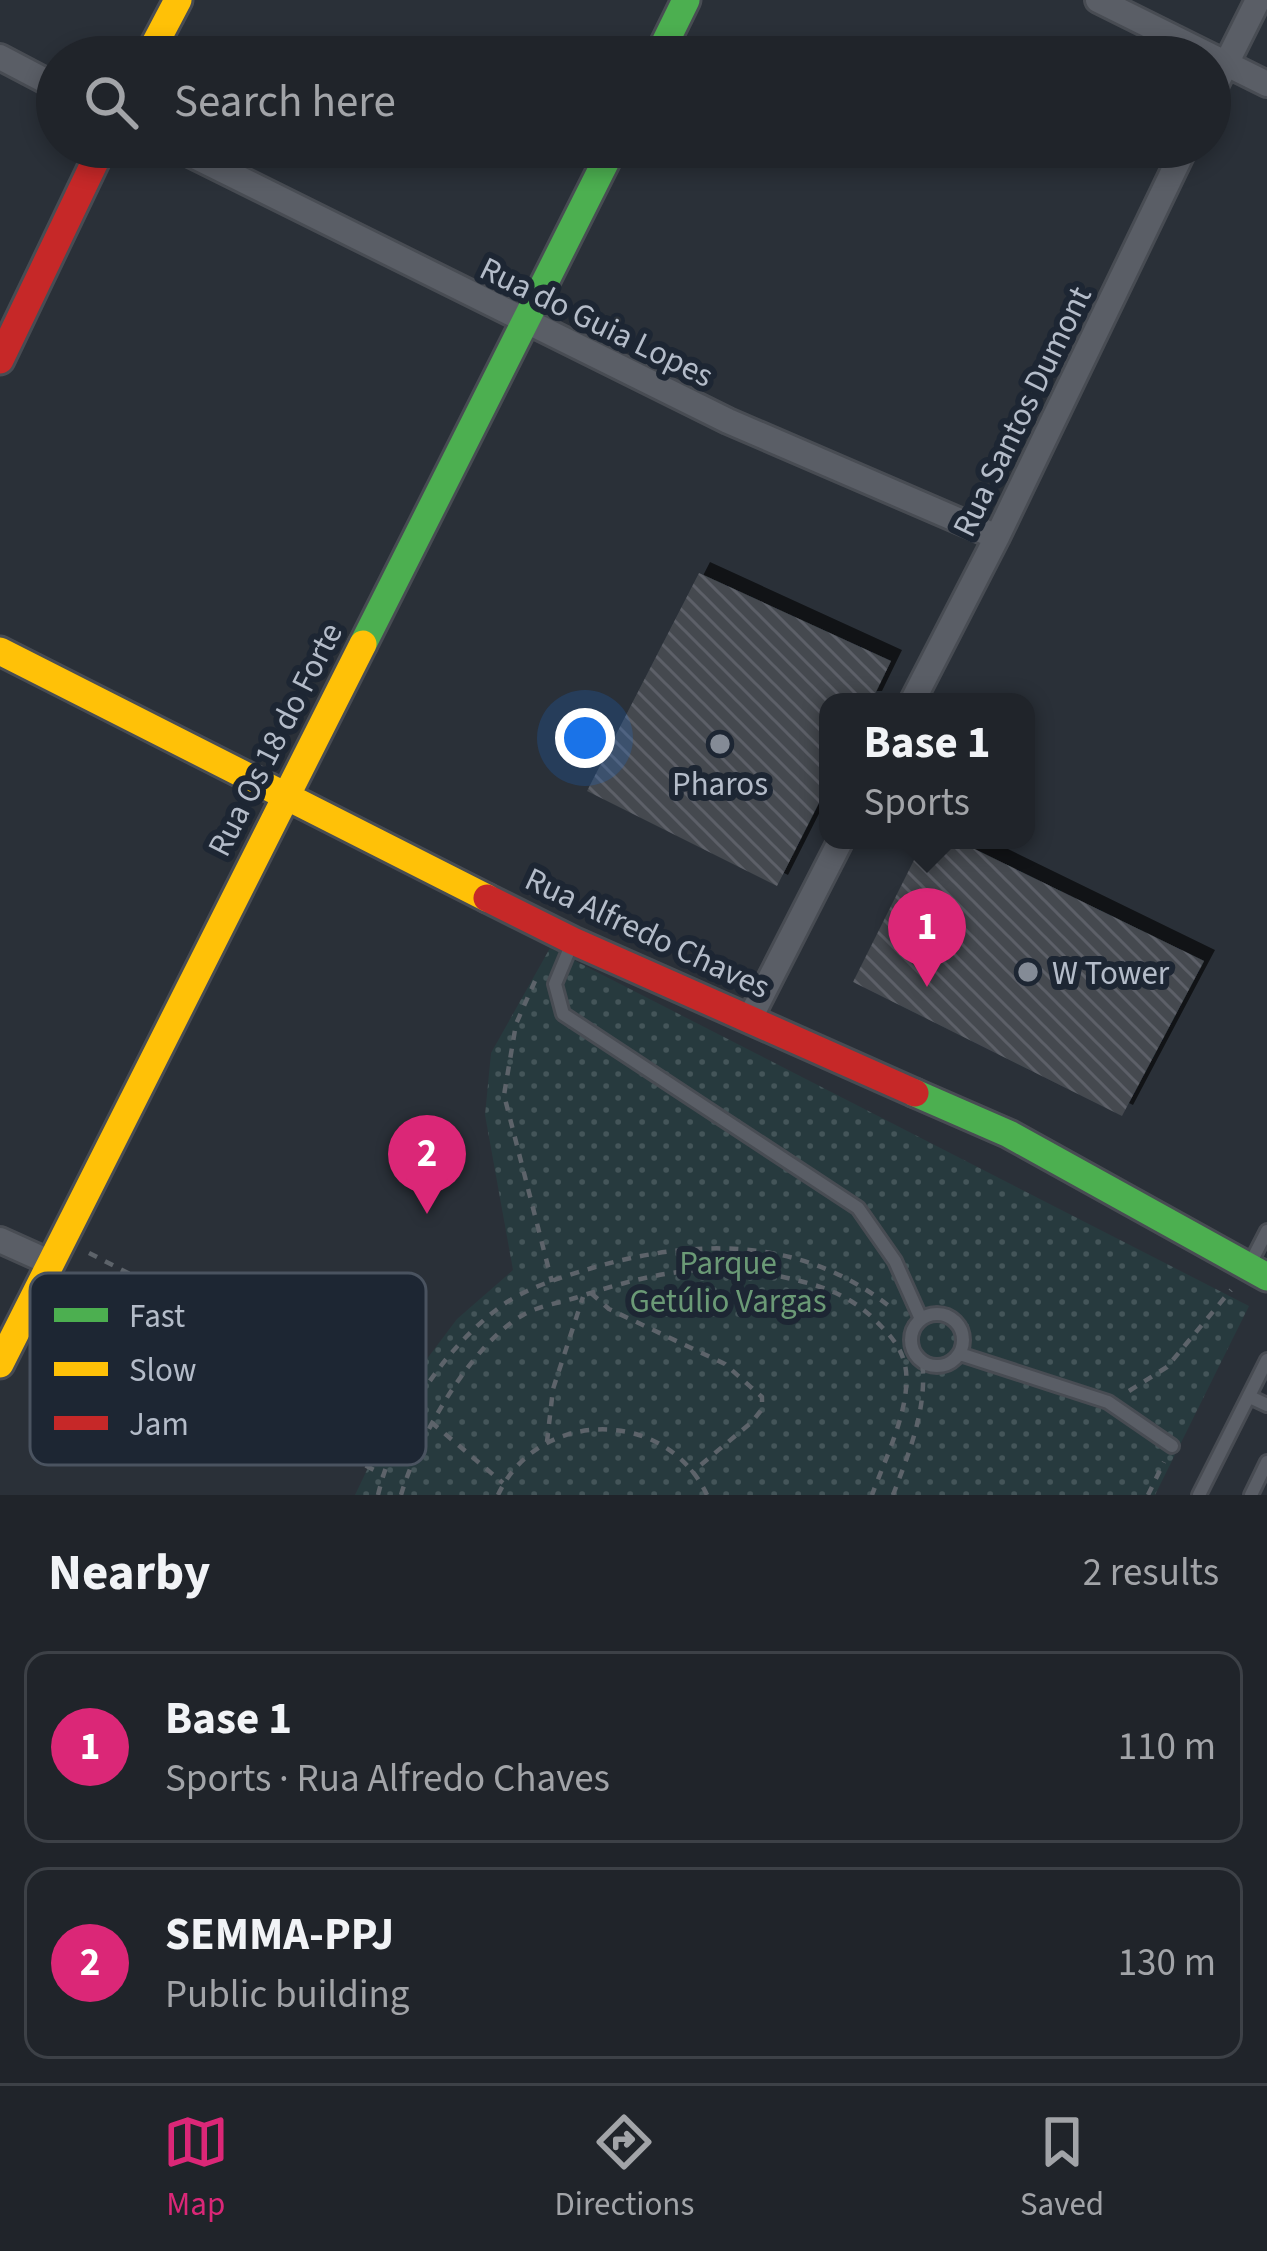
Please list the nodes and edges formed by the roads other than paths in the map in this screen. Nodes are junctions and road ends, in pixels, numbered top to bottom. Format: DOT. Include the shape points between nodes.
graph roads {
  1 [pos="178,0"];
  2 [pos="686,0"];
  3 [pos="1098,0"];
  4 [pos="1258,0"];
  5 [pos="159,36"];
  6 [pos="668,36"];
  7 [pos="1168,36"];
  8 [pos="1231,53"];
  9 [pos="0,58"];
  10 [pos="1231,68"];
  11 [pos="36,76"];
  12 [pos="1267,83"];
  13 [pos="93,168"];
  14 [pos="218,168"];
  15 [pos="602,168"];
  16 [pos="1175,168"];
  17 [pos="524,323"];
  18 [pos="0,360"];
  19 [pos="997,537"];
  20 [pos="0,651"];
  21 [pos="917,693"];
  22 [pos="286,797"];
  23 [pos="837,849"];
  24 [pos="573,941"];
  25 [pos="750,1018"];
  26 [pos="1267,1231"];
  27 [pos="0,1240"];
  28 [pos="57,1251"];
  29 [pos="1258,1271"];
  30 [pos="46,1273"];
  31 [pos="30,1304"];
  32 [pos="916,1325"];
  33 [pos="960,1354"];
  34 [pos="1267,1360"];
  35 [pos="0,1364"];
  36 [pos="1250,1397"];
  37 [pos="1267,1405"];
  38 [pos="1172,1446"];
  39 [pos="1267,1462"];
  40 [pos="1199,1495"];
  41 [pos="1251,1495"];
  1 -- 5 [label="street"];
  2 -- 6 [label="street"];
  3 -- 7 [label="street"];
  4 -- 8 [label="street"];
  9 -- 11 [label="street"];
  10 -- 12 [label="street"];
  13 -- 18 [label="street"];
  14 -- 17 [label="street, Rua do Guia Lopes"];
  15 -- 17 [label="street, Rua Os 18 do Forte"];
  16 -- 19 [label="street, Rua Santos Dumont"];
  17 -- 19 [label="street, Rua do Guia Lopes"];
  17 -- 22 [label="street, Rua Os 18 do Forte"];
  19 -- 21 [label="street, Rua Santos Dumont"];
  20 -- 22 [label="street, Rua Alfredo Chaves"];
  22 -- 24 [label="street, Rua Alfredo Chaves"];
  22 -- 28 [label="street, Rua Os 18 do Forte"];
  23 -- 25 [label="street"];
  24 -- 25 [label="street, Rua Alfredo Chaves"];
  24 -- 32 [label="lane" via="555,984 563,1014 858,1208 895,1261"];
  25 -- 29 [label="street, Rua Alfredo Chaves" via="1010,1134"];
  26 -- 29 [label="lane"];
  27 -- 28 [label="street"];
  28 -- 30 [label="street, Rua Os 18 do Forte"];
  31 -- 35 [label="street, Rua Os 18 do Forte"];
  32 -- 33 [label="lane" via="935,1313 952,1317 964,1337"];
  32 -- 33 [label="lane" via="913,1349 922,1361 947,1365"];
  33 -- 38 [label="lane" via="1108,1402"];
  34 -- 36 [label="lane"];
  36 -- 37 [label="lane"];
  36 -- 40 [label="lane"];
  39 -- 41 [label="lane"];
}
